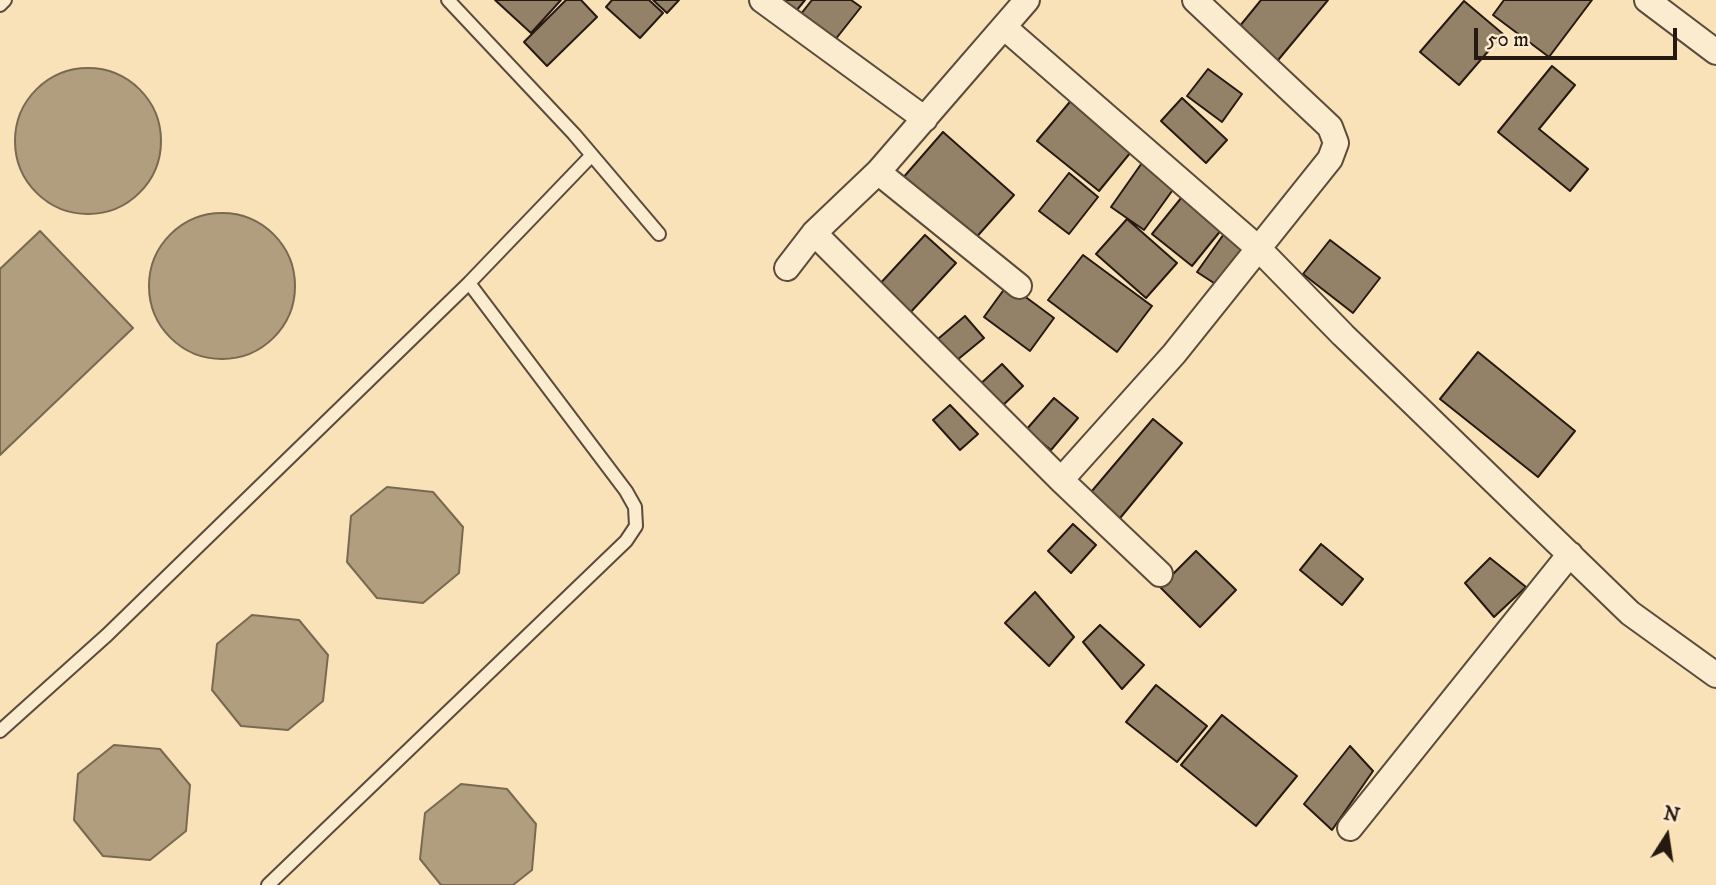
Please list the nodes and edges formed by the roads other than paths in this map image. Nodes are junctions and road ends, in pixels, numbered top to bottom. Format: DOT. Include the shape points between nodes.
graph roads {
  1 [pos="5,0"];
  2 [pos="448,0"];
  3 [pos="762,0"];
  4 [pos="1027,0"];
  5 [pos="1195,0"];
  6 [pos="1647,0"];
  7 [pos="0,5"];
  8 [pos="1005,28"];
  9 [pos="1716,52"];
  10 [pos="925,119"];
  11 [pos="592,155"];
  12 [pos="878,172"];
  13 [pos="814,233"];
  14 [pos="659,234"];
  15 [pos="1258,248"];
  16 [pos="787,268"];
  17 [pos="469,283"];
  18 [pos="1019,286"];
  19 [pos="1061,480"];
  20 [pos="1570,554"];
  21 [pos="1160,574"];
  22 [pos="1716,675"];
  23 [pos="0,730"];
  24 [pos="1350,828"];
  25 [pos="268,885"];
  1 -- 7 [label="lane"];
  2 -- 11 [label="lane"];
  3 -- 10 [label="street"];
  4 -- 8 [label="street"];
  5 -- 15 [label="street" via="1330,127 1336,143 1330,159"];
  6 -- 9 [label="street"];
  8 -- 10 [label="street"];
  8 -- 15 [label="street"];
  10 -- 12 [label="street"];
  11 -- 14 [label="lane"];
  11 -- 17 [label="lane"];
  12 -- 13 [label="street"];
  12 -- 18 [label="street"];
  13 -- 16 [label="street"];
  13 -- 19 [label="street"];
  15 -- 19 [label="street" via="1174,354"];
  15 -- 20 [label="street"];
  17 -- 23 [label="lane" via="107,635"];
  17 -- 25 [label="lane" via="626,491 635,507 636,526 626,541"];
  19 -- 21 [label="street"];
  20 -- 22 [label="street" via="1630,613"];
  20 -- 24 [label="street"];
}
